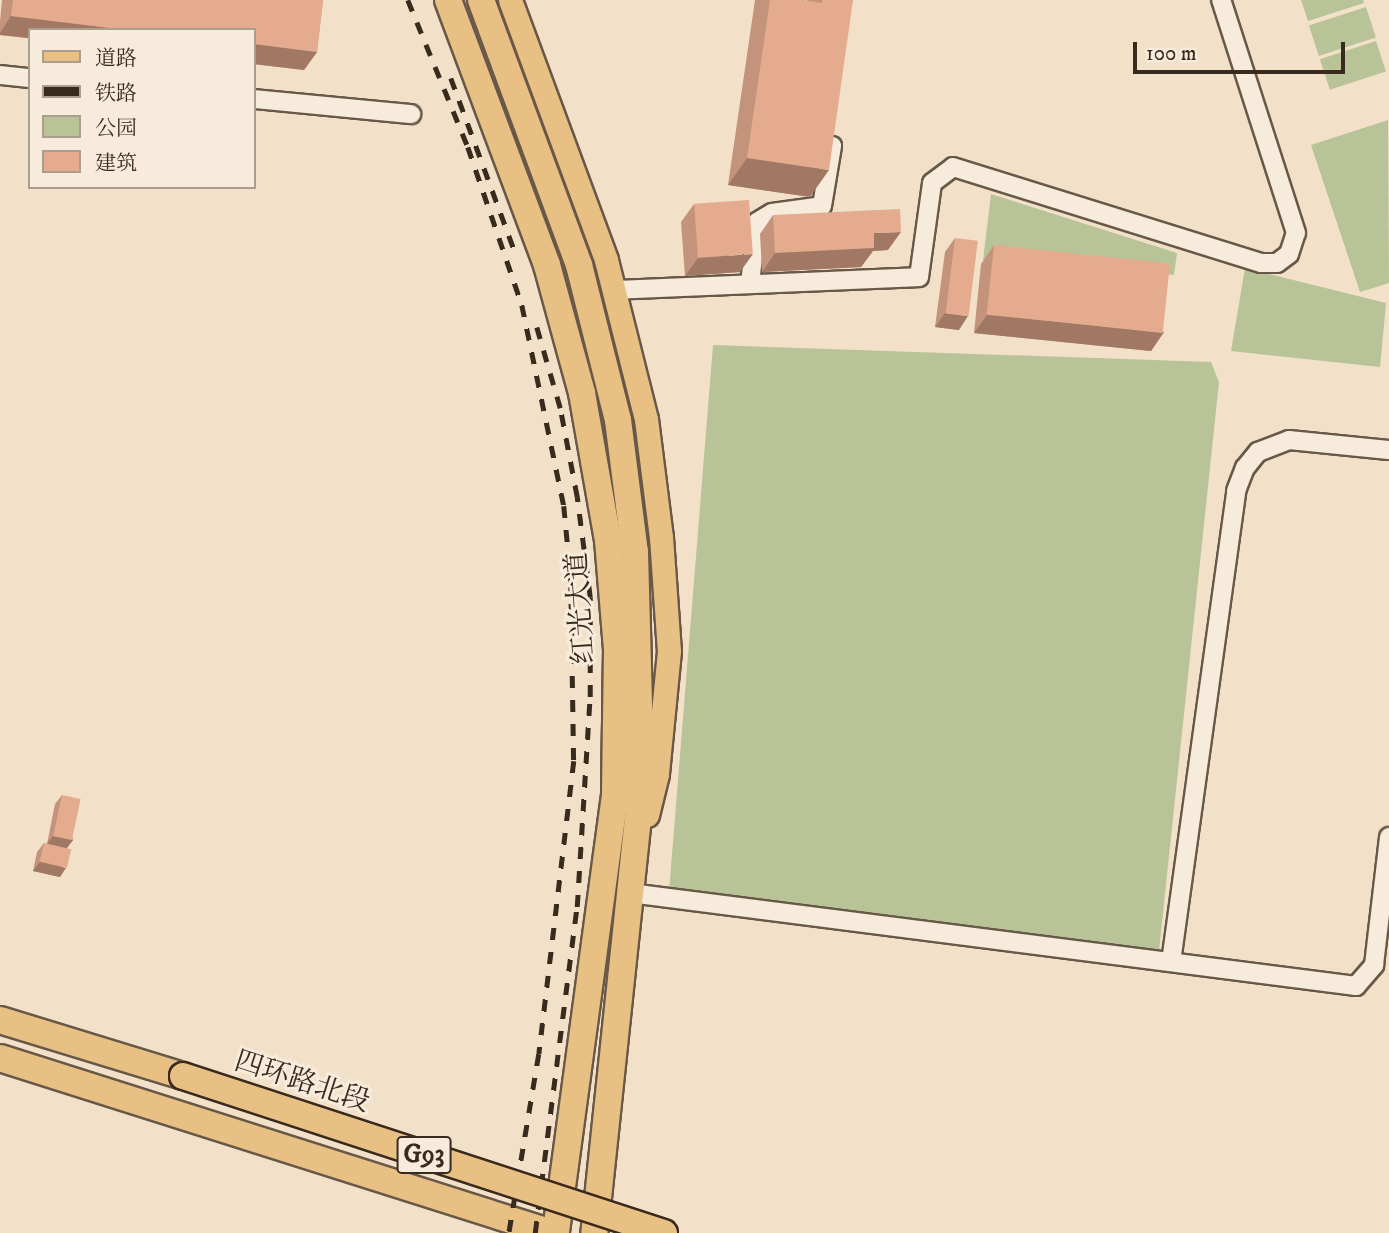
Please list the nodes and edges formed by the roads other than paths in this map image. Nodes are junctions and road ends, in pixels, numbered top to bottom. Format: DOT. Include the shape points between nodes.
graph roads {
  1 [pos="448,0"];
  2 [pos="481,0"];
  3 [pos="510,0"];
  4 [pos="1221,0"];
  5 [pos="0,75"];
  6 [pos="28,78"];
  7 [pos="256,99"];
  8 [pos="411,114"];
  9 [pos="836,121"];
  10 [pos="750,284"];
  11 [pos="614,290"];
  12 [pos="1389,450"];
  13 [pos="1389,836"];
  14 [pos="631,884"];
  15 [pos="1171,962"];
  16 [pos="0,1020"];
  17 [pos="0,1058"];
  18 [pos="554,1233"];
  19 [pos="594,1233"];
  20 [pos="664,1233"];
  1 -- 18 [label="highway, 红光大道" via="547,265 582,393 608,540 617,649 615,795"];
  2 -- 14 [label="highway, 红光大道" via="579,265 618,420 635,552 640,662 641,789"];
  3 -- 11 [label="main road"];
  4 -- 10 [label="street" via="1296,233 1283,260 1261,263 953,167 932,183 919,277"];
  5 -- 6 [label="street"];
  7 -- 8 [label="street"];
  9 -- 10 [label="street" via="824,204 760,217"];
  10 -- 11 [label="street"];
  11 -- 14 [label="main road" via="648,432 669,651 657,774"];
  12 -- 15 [label="street" via="1289,440 1258,452 1245,468 1236,491"];
  13 -- 15 [label="street" via="1374,965 1356,986"];
  14 -- 15 [label="street"];
  14 -- 19 [label="highway, 红光大道"];
  16 -- 20 [label="highway, 四环路北段 / G93, bridge"];
  17 -- 18 [label="highway, G93"];
}
